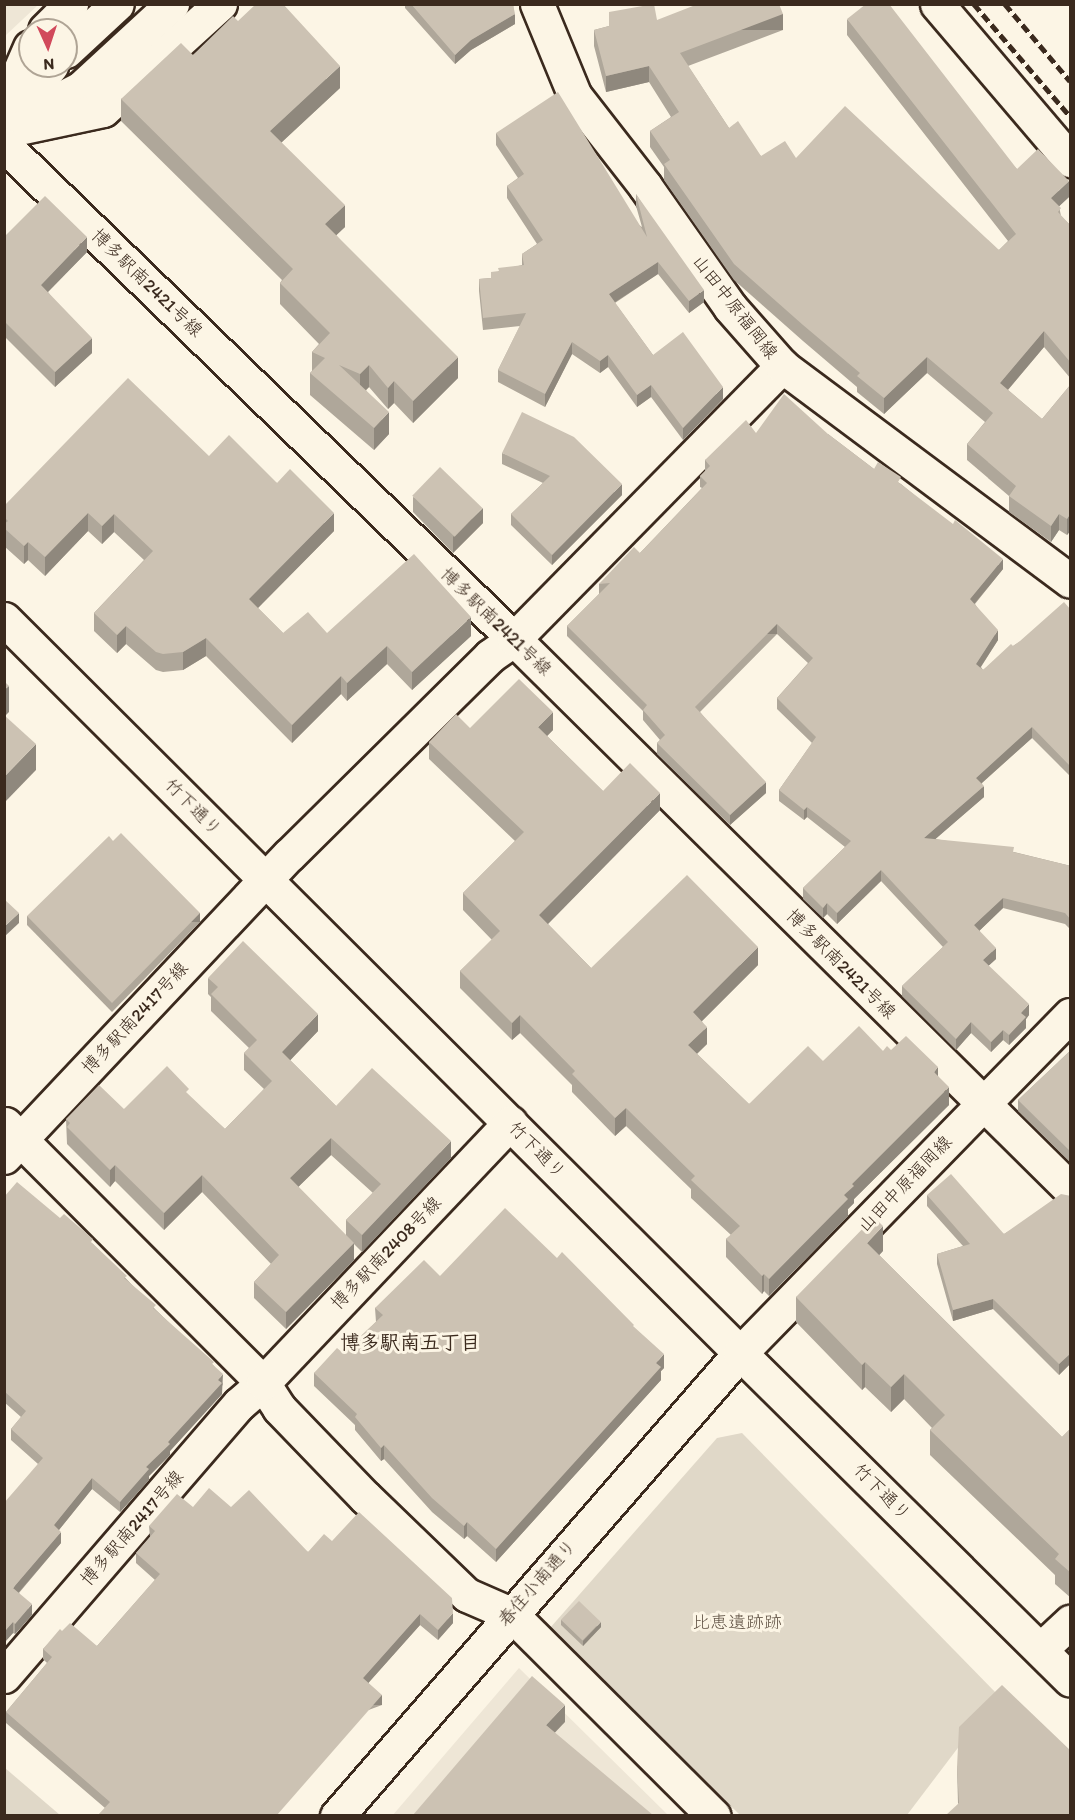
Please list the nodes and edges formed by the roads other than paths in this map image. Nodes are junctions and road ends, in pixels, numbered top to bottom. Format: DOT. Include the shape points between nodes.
graph roads {
  1 [pos="71,4"];
  2 [pos="117,4"];
  3 [pos="172,4"];
  4 [pos="220,4"];
  5 [pos="537,4"];
  6 [pos="937,4"];
  7 [pos="57,18"];
  8 [pos="78,40"];
  9 [pos="18,75"];
  10 [pos="41,78"];
  11 [pos="4,107"];
  12 [pos="4,120"];
  13 [pos="4,129"];
  14 [pos="4,145"];
  15 [pos="1071,160"];
  16 [pos="783,366"];
  17 [pos="1065,569"];
  18 [pos="4,619"];
  19 [pos="514,639"];
  20 [pos="266,880"];
  21 [pos="1071,1015"];
  22 [pos="982,1104"];
  23 [pos="510,1123"];
  24 [pos="10,1139"];
  25 [pos="1071,1189"];
  26 [pos="740,1353"];
  27 [pos="263,1383"];
  28 [pos="510,1614"];
  29 [pos="1071,1622"];
  30 [pos="1041,1649"];
  31 [pos="4,1676"];
  32 [pos="1071,1679"];
  33 [pos="337,1815"];
  34 [pos="714,1815"];
  1 -- 7 [label="street"];
  2 -- 8 [label="street"];
  3 -- 13 [label="street" via="81,88"];
  4 -- 13 [label="street" via="103,110"];
  5 -- 16 [label="street, 山田中原福岡線" via="575,96 645,186 730,307"];
  6 -- 15 [label="street"];
  9 -- 11 [label="street"];
  10 -- 12 [label="street"];
  14 -- 19 [label="street, 博多駅南2421号線"];
  16 -- 17 [label="street, 山田中原福岡線"];
  16 -- 19 [label="street, 博多駅南2417号線"];
  18 -- 20 [label="street, 竹下通り"];
  19 -- 20 [label="street, 博多駅南2417号線" via="490,656"];
  19 -- 22 [label="street, 博多駅南2421号線"];
  20 -- 23 [label="street, 竹下通り"];
  20 -- 24 [label="street, 博多駅南2417号線"];
  21 -- 22 [label="street, 山田中原福岡線"];
  22 -- 25 [label="street, 博多駅南2421号線"];
  22 -- 26 [label="street, 山田中原福岡線"];
  23 -- 26 [label="street, 竹下通り"];
  23 -- 27 [label="street, 博多駅南2408号線"];
  24 -- 27 [label="street"];
  26 -- 28 [label="street, 春住小南通り"];
  26 -- 30 [label="street, 竹下通り"];
  27 -- 28 [label="street" via="279,1408 467,1595"];
  27 -- 31 [label="street, 博多駅南2417号線" via="238,1404"];
  28 -- 33 [label="street, 春住小南通り"];
  28 -- 34 [label="street"];
  29 -- 30 [label="street"];
  30 -- 32 [label="street, 竹下通り"];
}
